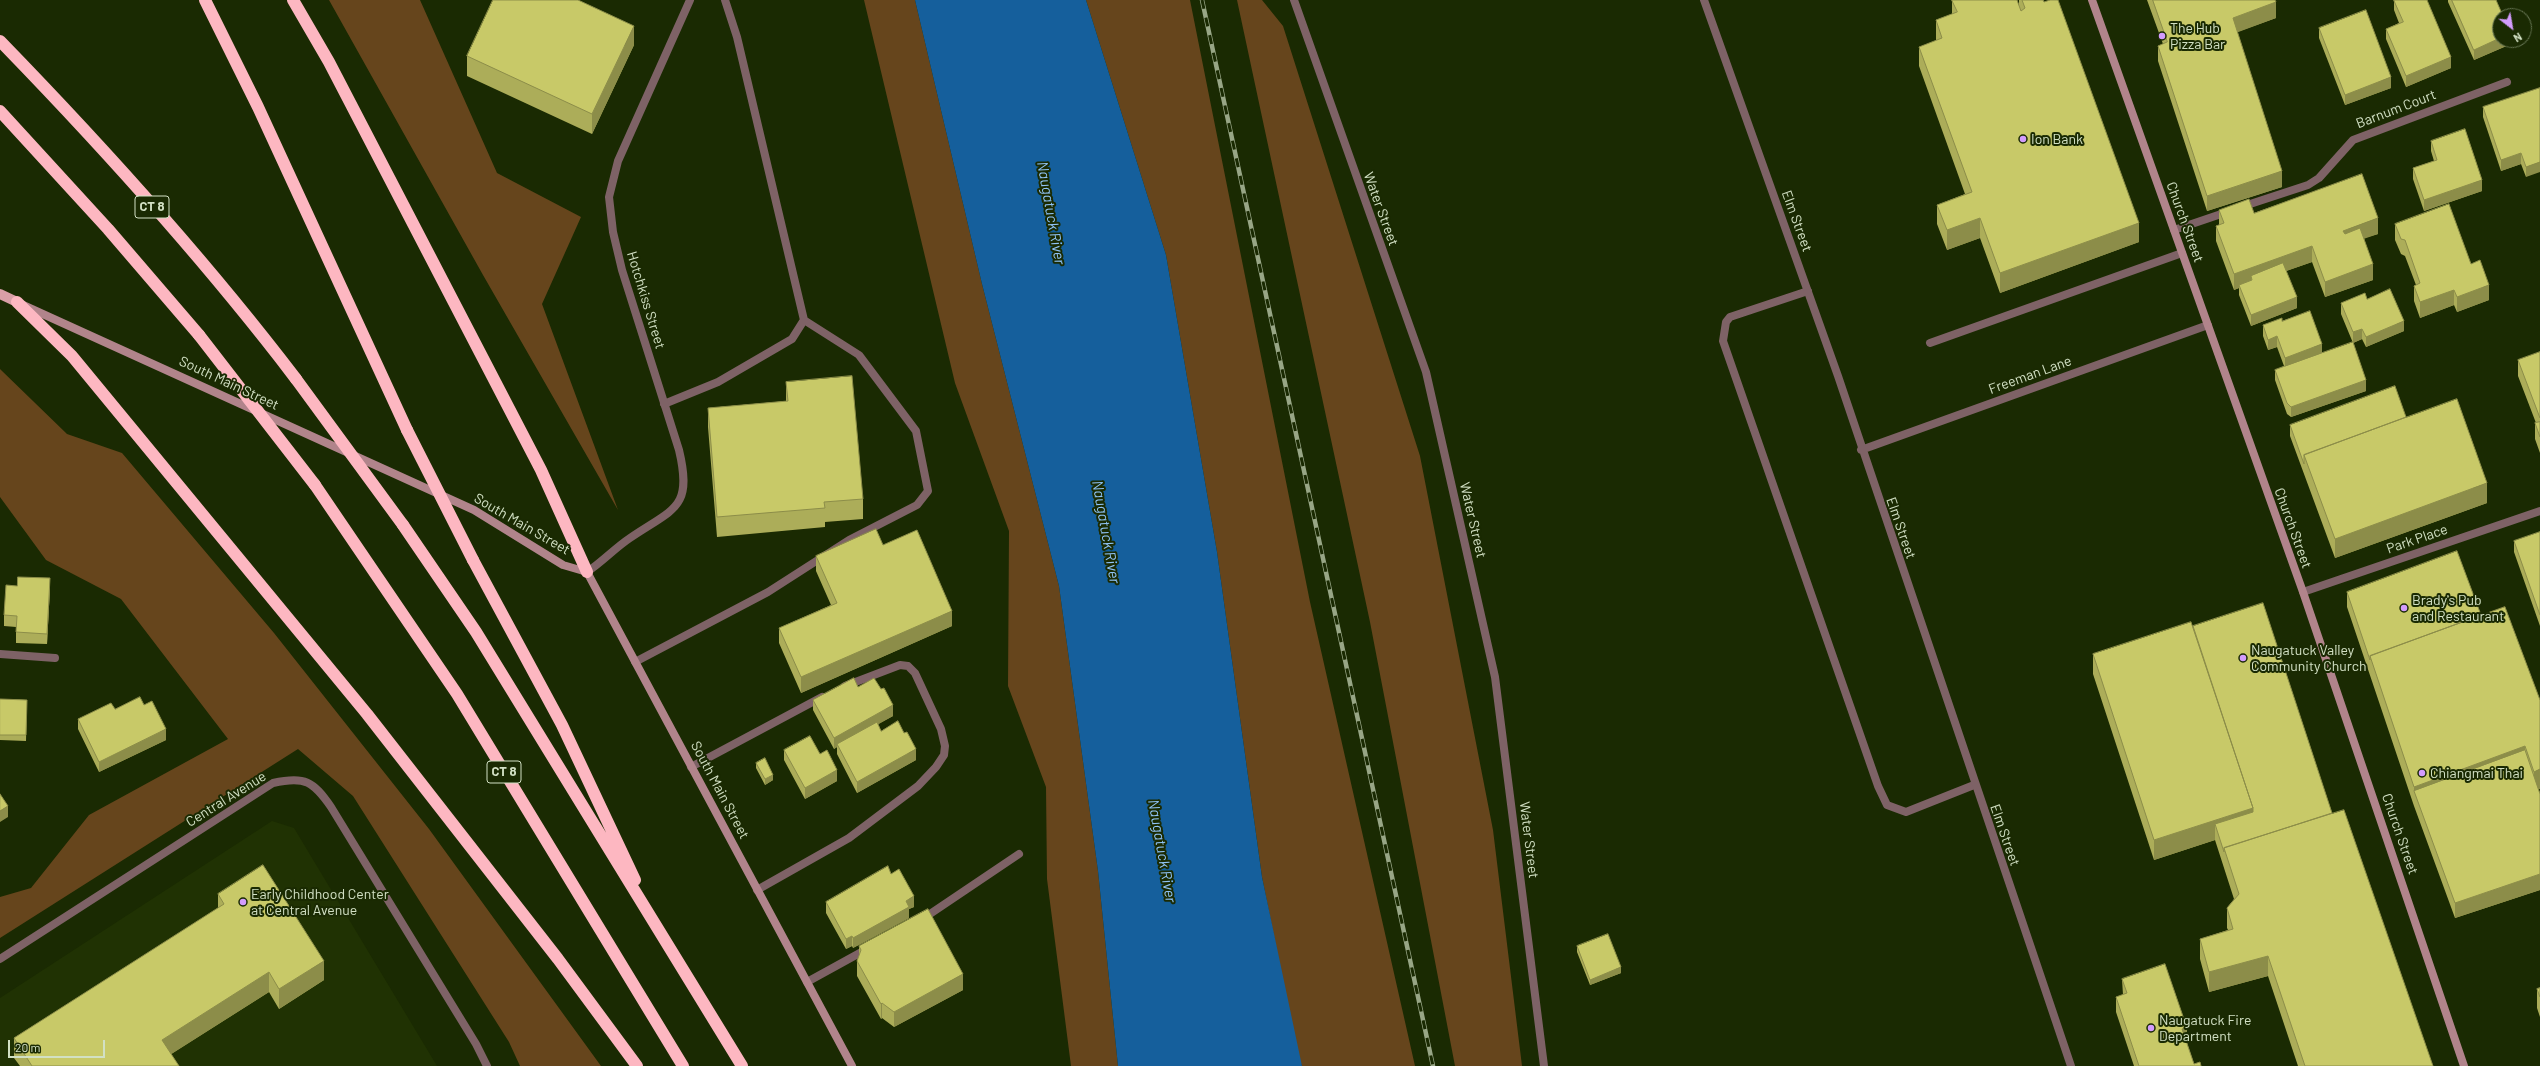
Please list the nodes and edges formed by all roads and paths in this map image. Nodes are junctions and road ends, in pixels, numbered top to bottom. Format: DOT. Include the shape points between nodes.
graph roads {
  1 [pos="205,0"];
  2 [pos="293,0"];
  3 [pos="690,0"];
  4 [pos="725,0"];
  5 [pos="1294,0"];
  6 [pos="1704,0"];
  7 [pos="2092,0"];
  8 [pos="0,41"];
  9 [pos="2507,82"];
  10 [pos="0,112"];
  11 [pos="2174,230"];
  12 [pos="2182,253"];
  13 [pos="1808,291"];
  14 [pos="0,294"];
  15 [pos="17,302"];
  16 [pos="804,320"];
  17 [pos="2208,325"];
  18 [pos="1930,343"];
  19 [pos="664,404"];
  20 [pos="1861,450"];
  21 [pos="2540,511"];
  22 [pos="587,572"];
  23 [pos="2303,592"];
  24 [pos="0,654"];
  25 [pos="56,658"];
  26 [pos="635,662"];
  27 [pos="691,767"];
  28 [pos="1974,785"];
  29 [pos="1019,854"];
  30 [pos="757,890"];
  31 [pos="913,924"];
  32 [pos="659,932"];
  33 [pos="878,944"];
  34 [pos="0,959"];
  35 [pos="807,982"];
  36 [pos="487,1066"];
  37 [pos="637,1066"];
  38 [pos="683,1066"];
  39 [pos="742,1066"];
  40 [pos="852,1066"];
  41 [pos="1544,1066"];
  42 [pos="2071,1066"];
  43 [pos="2464,1066"];
  1 -- 32 [label="highway, bridge" via="258,107 428,475 562,725"];
  2 -- 22 [label="highway" via="329,62 541,470"];
  3 -- 19 [label="street, Hotchkiss Street" via="618,161 609,197 612,232 622,270"];
  4 -- 16 [label="street" via="737,37"];
  5 -- 41 [label="street, Water Street" via="1426,372 1495,677"];
  6 -- 13 [label="street, Elm Street"];
  7 -- 11 [label="main road, Church Street"];
  8 -- 32 [label="highway, CT 8, bridge" via="194,254 296,379 403,525 476,632"];
  9 -- 11 [label="street, Barnum Court" via="2353,140 2338,154 2327,170 2308,185"];
  10 -- 38 [label="highway, CT 8, bridge" via="113,235 199,335 315,485 457,694"];
  11 -- 12 [label="main road, Church Street"];
  12 -- 17 [label="main road, Church Street"];
  12 -- 18 [label="street"];
  13 -- 20 [label="street, Elm Street"];
  13 -- 28 [label="street" via="1730,317 1726,322 1723,341 1878,786 1887,805 1906,812"];
  14 -- 15 [label="main road, South Main Street"];
  15 -- 22 [label="main road, South Main Street" via="474,510 563,565"];
  15 -- 37 [label="highway" via="77,362 362,708 558,959"];
  16 -- 19 [label="street" via="792,340 718,382"];
  16 -- 26 [label="street" via="859,355 916,431 928,491 916,505 849,540 768,592"];
  17 -- 20 [label="street, Freeman Lane"];
  17 -- 23 [label="main road, Church Street"];
  19 -- 22 [label="street, Hotchkiss Street" via="685,476 681,498 657,523 631,537"];
  20 -- 28 [label="street, Elm Street"];
  21 -- 23 [label="street, Park Place"];
  22 -- 26 [label="main road, South Main Street"];
  23 -- 43 [label="main road, Church Street"];
  24 -- 25 [label="street"];
  26 -- 27 [label="main road, South Main Street"];
  27 -- 30 [label="main road, South Main Street"];
  27 -- 30 [label="street" via="835,691 900,665 908,666 915,673 941,729 945,746 944,755 918,786 849,838"];
  28 -- 42 [label="street, Elm Street"];
  29 -- 31 [label="street"];
  30 -- 35 [label="main road, South Main Street"];
  32 -- 39 [label="highway, CT 8"];
  33 -- 35 [label="street"];
  34 -- 36 [label="street, Central Avenue" via="273,783 295,778 318,788 331,807"];
  35 -- 40 [label="main road, South Main Street"];
}
